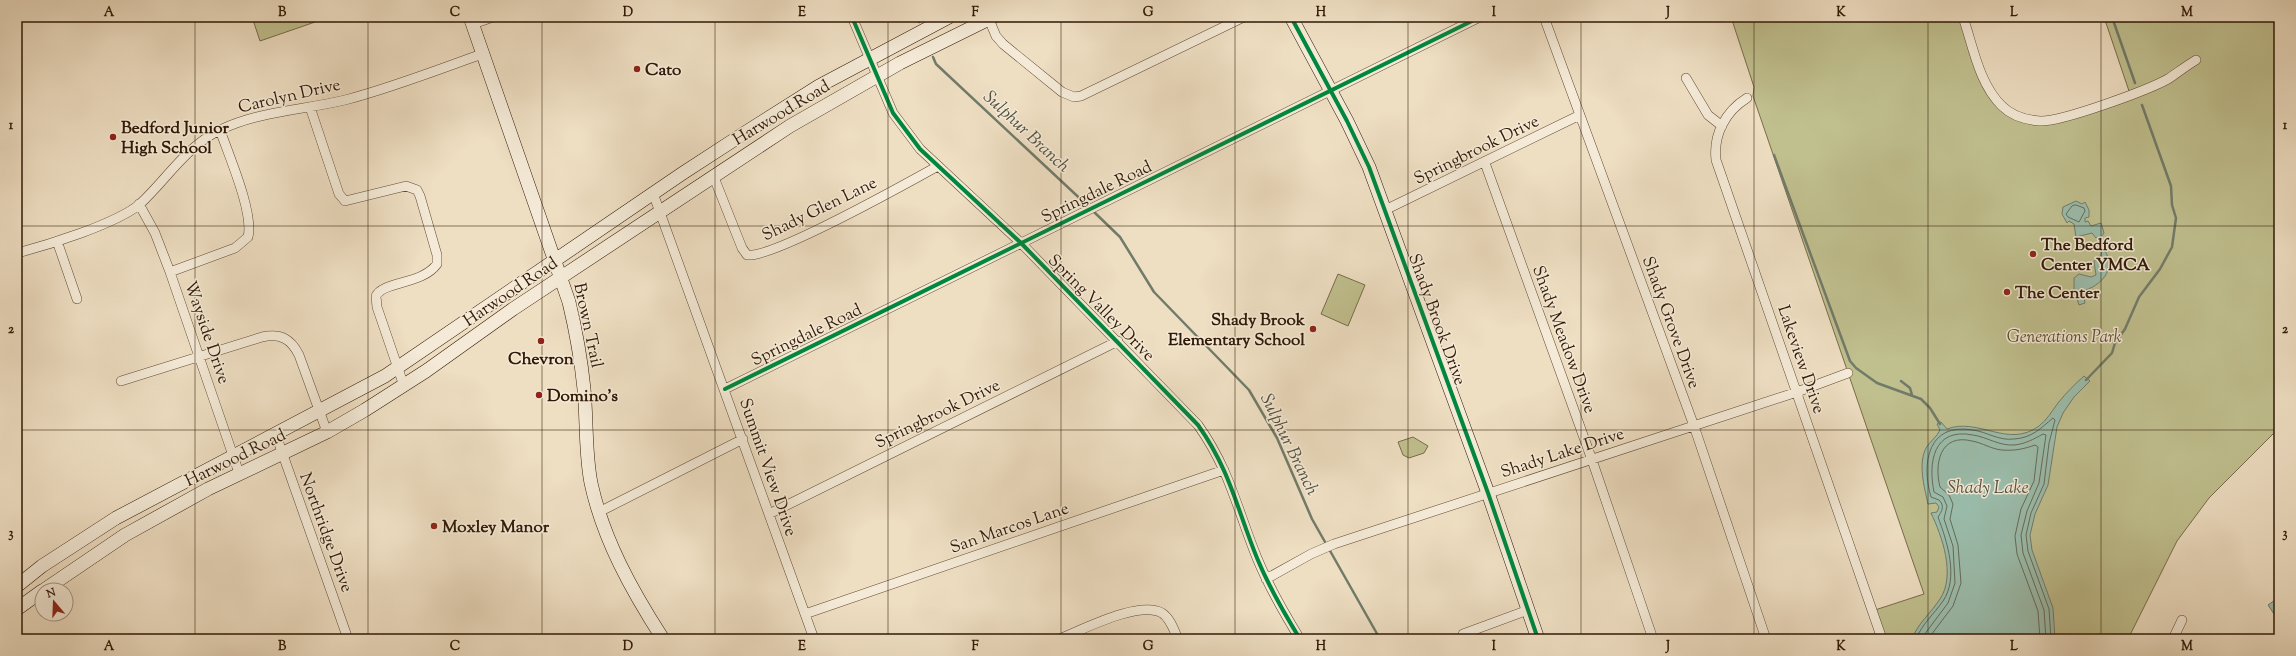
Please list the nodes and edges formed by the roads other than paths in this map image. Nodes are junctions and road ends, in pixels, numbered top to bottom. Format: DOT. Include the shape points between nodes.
graph roads {
  1 [pos="493,17"];
  2 [pos="852,17"];
  3 [pos="948,17"];
  4 [pos="1244,17"];
  5 [pos="1291,17"];
  6 [pos="1480,17"];
  7 [pos="1544,17"];
  8 [pos="1963,17"];
  9 [pos="990,18"];
  10 [pos="471,21"];
  11 [pos="482,54"];
  12 [pos="869,60"];
  13 [pos="2196,60"];
  14 [pos="877,76"];
  15 [pos="1686,78"];
  16 [pos="1330,92"];
  17 [pos="1747,98"];
  18 [pos="310,107"];
  19 [pos="1580,115"];
  20 [pos="1722,126"];
  21 [pos="220,130"];
  22 [pos="1484,163"];
  23 [pos="938,166"];
  24 [pos="714,176"];
  25 [pos="653,193"];
  26 [pos="139,204"];
  27 [pos="1385,210"];
  28 [pos="660,212"];
  29 [pos="57,240"];
  30 [pos="1021,243"];
  31 [pos="17,253"];
  32 [pos="554,261"];
  33 [pos="170,272"];
  34 [pos="560,278"];
  35 [pos="77,299"];
  36 [pos="1118,341"];
  37 [pos="199,356"];
  38 [pos="398,368"];
  39 [pos="1848,373"];
  40 [pos="121,381"];
  41 [pos="404,386"];
  42 [pos="725,389"];
  43 [pos="1797,392"];
  44 [pos="319,412"];
  45 [pos="1694,426"];
  46 [pos="327,432"];
  47 [pos="276,435"];
  48 [pos="743,439"];
  49 [pos="282,453"];
  50 [pos="234,457"];
  51 [pos="1592,460"];
  52 [pos="1224,470"];
  53 [pos="239,473"];
  54 [pos="1488,493"];
  55 [pos="600,512"];
  56 [pos="769,514"];
  57 [pos="1266,579"];
  58 [pos="56,582"];
  59 [pos="17,586"];
  60 [pos="34,597"];
  61 [pos="17,609"];
  62 [pos="1528,610"];
  63 [pos="805,614"];
  64 [pos="2182,620"];
  65 [pos="1463,634"];
  66 [pos="348,639"];
  67 [pos="663,639"];
  68 [pos="814,639"];
  69 [pos="1059,639"];
  70 [pos="1178,639"];
  71 [pos="1300,639"];
  72 [pos="1538,639"];
  73 [pos="1652,639"];
  74 [pos="1766,639"];
  75 [pos="1882,639"];
  76 [pos="2173,639"];
  1 -- 10 [label="street"];
  2 -- 12 [label="street, Spring Valley Drive"];
  3 -- 12 [label="main road, Harwood Road"];
  4 -- 9 [label="street" via="1081,96 1074,97 1062,92 1003,44 996,36"];
  5 -- 16 [label="main road, Shady Brook Drive"];
  6 -- 16 [label="street, Springdale Road"];
  7 -- 19 [label="street, Shady Grove Drive"];
  8 -- 13 [label="street" via="1992,95 2013,115 2026,119 2055,120 2075,114 2161,82"];
  9 -- 14 [label="main road, Harwood Road"];
  10 -- 11 [label="main road, Brown Trail"];
  11 -- 18 [label="street, Carolyn Drive" via="356,97"];
  11 -- 32 [label="main road, Brown Trail"];
  12 -- 14 [label="street, Spring Valley Drive"];
  12 -- 25 [label="main road, Harwood Road" via="794,102"];
  14 -- 23 [label="street, Spring Valley Drive" via="902,127"];
  14 -- 24 [label="main road, Harwood Road" via="790,126"];
  15 -- 20 [label="street" via="1708,115"];
  16 -- 27 [label="main road, Shady Brook Drive" via="1359,144"];
  16 -- 30 [label="street, Springdale Road"];
  17 -- 20 [label="street, Lakeview Drive" via="1734,107"];
  18 -- 21 [label="street, Carolyn Drive" via="266,114"];
  18 -- 38 [label="street" via="339,194 345,201 406,186 417,190 420,196 437,264 423,277 382,289 376,296 377,307"];
  19 -- 22 [label="street, Springbrook Drive"];
  19 -- 45 [label="street, Shady Grove Drive"];
  20 -- 43 [label="street, Lakeview Drive" via="1715,143 1716,160"];
  21 -- 26 [label="street, Carolyn Drive" via="197,145"];
  21 -- 33 [label="street" via="246,208 248,237 235,248"];
  22 -- 27 [label="street, Springbrook Drive"];
  22 -- 51 [label="street, Shady Meadow Drive"];
  23 -- 24 [label="street, Shady Glen Lane" via="792,242 755,256 747,255 742,248"];
  23 -- 30 [label="street, Spring Valley Drive"];
  24 -- 28 [label="main road, Harwood Road"];
  25 -- 28 [label="street, Summit View Drive"];
  25 -- 32 [label="main road, Harwood Road"];
  26 -- 29 [label="street, Carolyn Drive" via="116,219"];
  26 -- 33 [label="street, Wayside Drive" via="155,233"];
  27 -- 54 [label="main road, Shady Brook Drive"];
  28 -- 34 [label="main road, Harwood Road"];
  28 -- 42 [label="street, Summit View Drive"];
  29 -- 31 [label="street, Carolyn Drive"];
  29 -- 35 [label="street"];
  30 -- 36 [label="street, Spring Valley Drive"];
  30 -- 42 [label="street, Springdale Road"];
  32 -- 34 [label="main road, Brown Trail"];
  32 -- 38 [label="main road, Harwood Road"];
  33 -- 37 [label="street, Wayside Drive"];
  34 -- 41 [label="main road, Harwood Road"];
  34 -- 55 [label="main road, Brown Trail" via="577,338 584,389 588,464"];
  36 -- 52 [label="street, Spring Valley Drive" via="1198,425 1209,440"];
  36 -- 56 [label="street, Springbrook Drive"];
  37 -- 40 [label="street"];
  37 -- 44 [label="street" via="262,337 281,336 293,344"];
  37 -- 50 [label="street, Wayside Drive"];
  38 -- 41 [label="street"];
  38 -- 44 [label="main road, Harwood Road"];
  39 -- 43 [label="street, Shady Lake Drive"];
  41 -- 46 [label="main road, Harwood Road"];
  42 -- 48 [label="street, Summit View Drive"];
  43 -- 45 [label="street, Shady Lake Drive"];
  43 -- 75 [label="street, Lakeview Drive"];
  44 -- 46 [label="street"];
  44 -- 47 [label="main road, Harwood Road"];
  45 -- 51 [label="street, Shady Lake Drive"];
  45 -- 74 [label="street, Shady Grove Drive"];
  46 -- 49 [label="main road, Harwood Road"];
  47 -- 49 [label="street, Northridge Drive"];
  47 -- 50 [label="main road, Harwood Road"];
  48 -- 55 [label="street"];
  48 -- 56 [label="street, Summit View Drive"];
  49 -- 53 [label="main road, Harwood Road"];
  49 -- 66 [label="street, Northridge Drive"];
  50 -- 53 [label="street, Wayside Drive"];
  50 -- 59 [label="main road, Harwood Road" via="116,518 42,566"];
  51 -- 54 [label="street, Shady Lake Drive"];
  51 -- 73 [label="street, Shady Meadow Drive"];
  52 -- 57 [label="street, Spring Valley Drive"];
  52 -- 63 [label="street, San Marcos Lane"];
  53 -- 58 [label="main road, Harwood Road" via="125,535"];
  54 -- 57 [label="street, Shady Lake Drive" via="1334,544"];
  54 -- 62 [label="main road, Shady Brook Drive"];
  55 -- 67 [label="main road, Brown Trail" via="628,582"];
  56 -- 63 [label="street, Summit View Drive"];
  57 -- 71 [label="street, Spring Valley Drive"];
  60 -- 61 [label="main road, Harwood Road"];
  62 -- 65 [label="street"];
  62 -- 72 [label="main road, Shady Brook Drive"];
  63 -- 68 [label="street, Summit View Drive"];
  64 -- 76 [label="street"];
  69 -- 70 [label="street" via="1132,611 1149,609 1165,616"];
}
